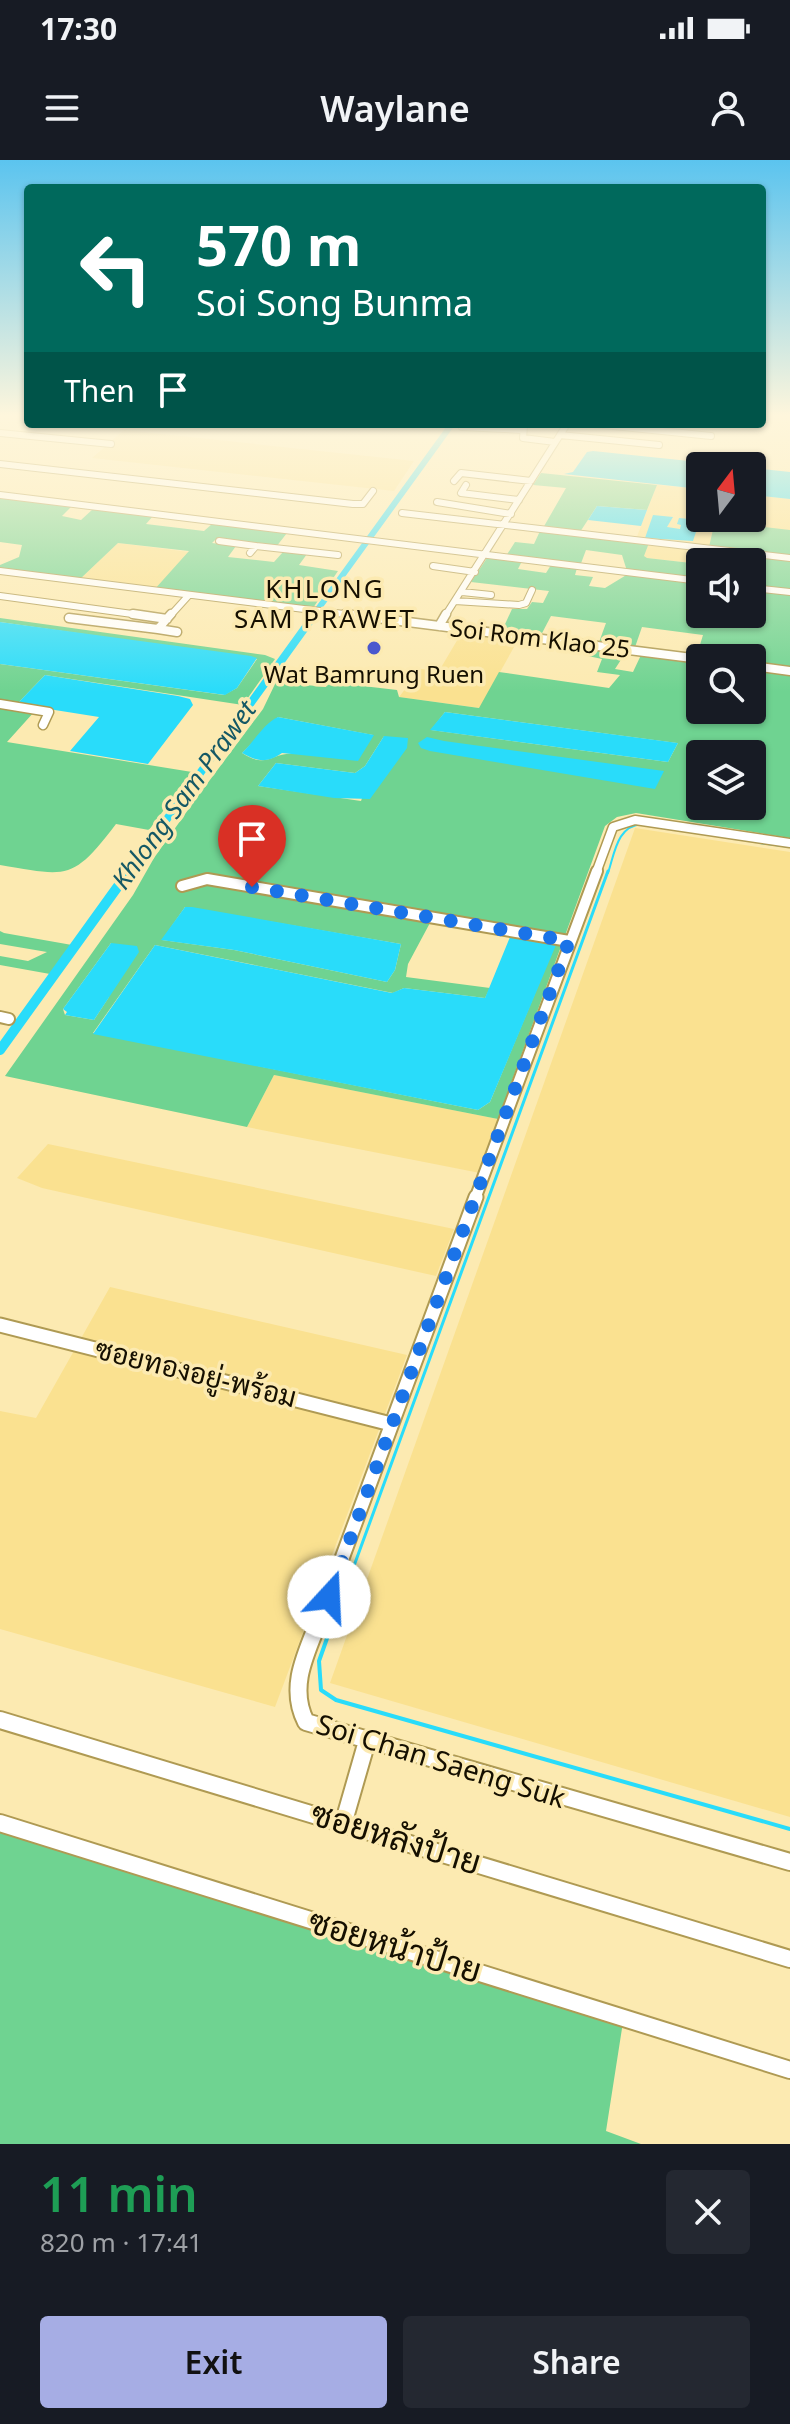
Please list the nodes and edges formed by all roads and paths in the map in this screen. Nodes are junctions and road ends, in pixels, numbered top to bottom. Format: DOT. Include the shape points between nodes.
graph roads {
  1 [pos="95,507"];
  2 [pos="465,507"];
  3 [pos="515,507"];
  4 [pos="402,513"];
  5 [pos="511,514"];
  6 [pos="505,525"];
  7 [pos="288,530"];
  8 [pos="219,541"];
  9 [pos="256,546"];
  10 [pos="272,547"];
  11 [pos="686,549"];
  12 [pos="250,553"];
  13 [pos="338,555"];
  14 [pos="485,555"];
  15 [pos="766,558"];
  16 [pos="790,558"];
  17 [pos="433,566"];
  18 [pos="0,571"];
  19 [pos="475,572"];
  20 [pos="686,579"];
  21 [pos="766,589"];
  22 [pos="532,590"];
  23 [pos="462,592"];
  24 [pos="790,592"];
  25 [pos="189,595"];
  26 [pos="491,595"];
  27 [pos="0,596"];
  28 [pos="455,601"];
  29 [pos="69,618"];
  30 [pos="167,619"];
  31 [pos="439,626"];
  32 [pos="158,629"];
  33 [pos="177,632"];
  34 [pos="686,657"];
  35 [pos="766,668"];
  36 [pos="790,671"];
  37 [pos="0,704"];
  38 [pos="43,725"];
  39 [pos="790,843"];
  40 [pos="182,886"];
  41 [pos="569,941"];
  42 [pos="0,1325"];
  43 [pos="391,1424"];
  44 [pos="0,1720"];
  45 [pos="367,1741"];
  46 [pos="344,1821"];
  47 [pos="0,1823"];
  48 [pos="790,1862"];
  49 [pos="790,1959"];
  50 [pos="790,2070"];
  1 -- 7 [label="street"];
  2 -- 5 [label="street"];
  3 -- 5 [label="street"];
  4 -- 6 [label="street"];
  5 -- 6 [label="street"];
  6 -- 11 [label="street"];
  6 -- 14 [label="street"];
  7 -- 10 [label="street"];
  7 -- 14 [label="street"];
  8 -- 9 [label="street"];
  9 -- 10 [label="street"];
  9 -- 12 [label="street"];
  10 -- 13 [label="street"];
  14 -- 19 [label="street"];
  14 -- 20 [label="street"];
  15 -- 16 [label="street"];
  17 -- 19 [label="street"];
  18 -- 25 [label="street, Soi Rom Klao 25"];
  19 -- 23 [label="street"];
  21 -- 24 [label="street"];
  22 -- 28 [label="street" via="519,605"];
  23 -- 26 [label="street"];
  23 -- 28 [label="street"];
  25 -- 30 [label="street"];
  25 -- 31 [label="street, Soi Rom Klao 25"];
  27 -- 30 [label="street"];
  28 -- 31 [label="street"];
  29 -- 32 [label="street"];
  30 -- 32 [label="street"];
  31 -- 34 [label="street, Soi Rom Klao 25"];
  32 -- 33 [label="street"];
  35 -- 36 [label="street"];
  37 -- 38 [label="street" via="49,712"];
  39 -- 41 [label="street, Soi Chan Saeng Suk" via="635,820 619,823"];
  40 -- 41 [label="street" via="207,879"];
  41 -- 43 [label="street, Soi Chan Saeng Suk"];
  42 -- 43 [label="street, ซอยทองอยู่-พร้อม"];
  43 -- 45 [label="street, Soi Chan Saeng Suk" via="301,1670 296,1702 306,1722"];
  44 -- 46 [label="street, ซอยหลังป้าย"];
  45 -- 46 [label="street"];
  45 -- 48 [label="street, Soi Chan Saeng Suk"];
  46 -- 49 [label="street, ซอยหลังป้าย"];
  47 -- 50 [label="street, ซอยหน้าป้าย"];
}
